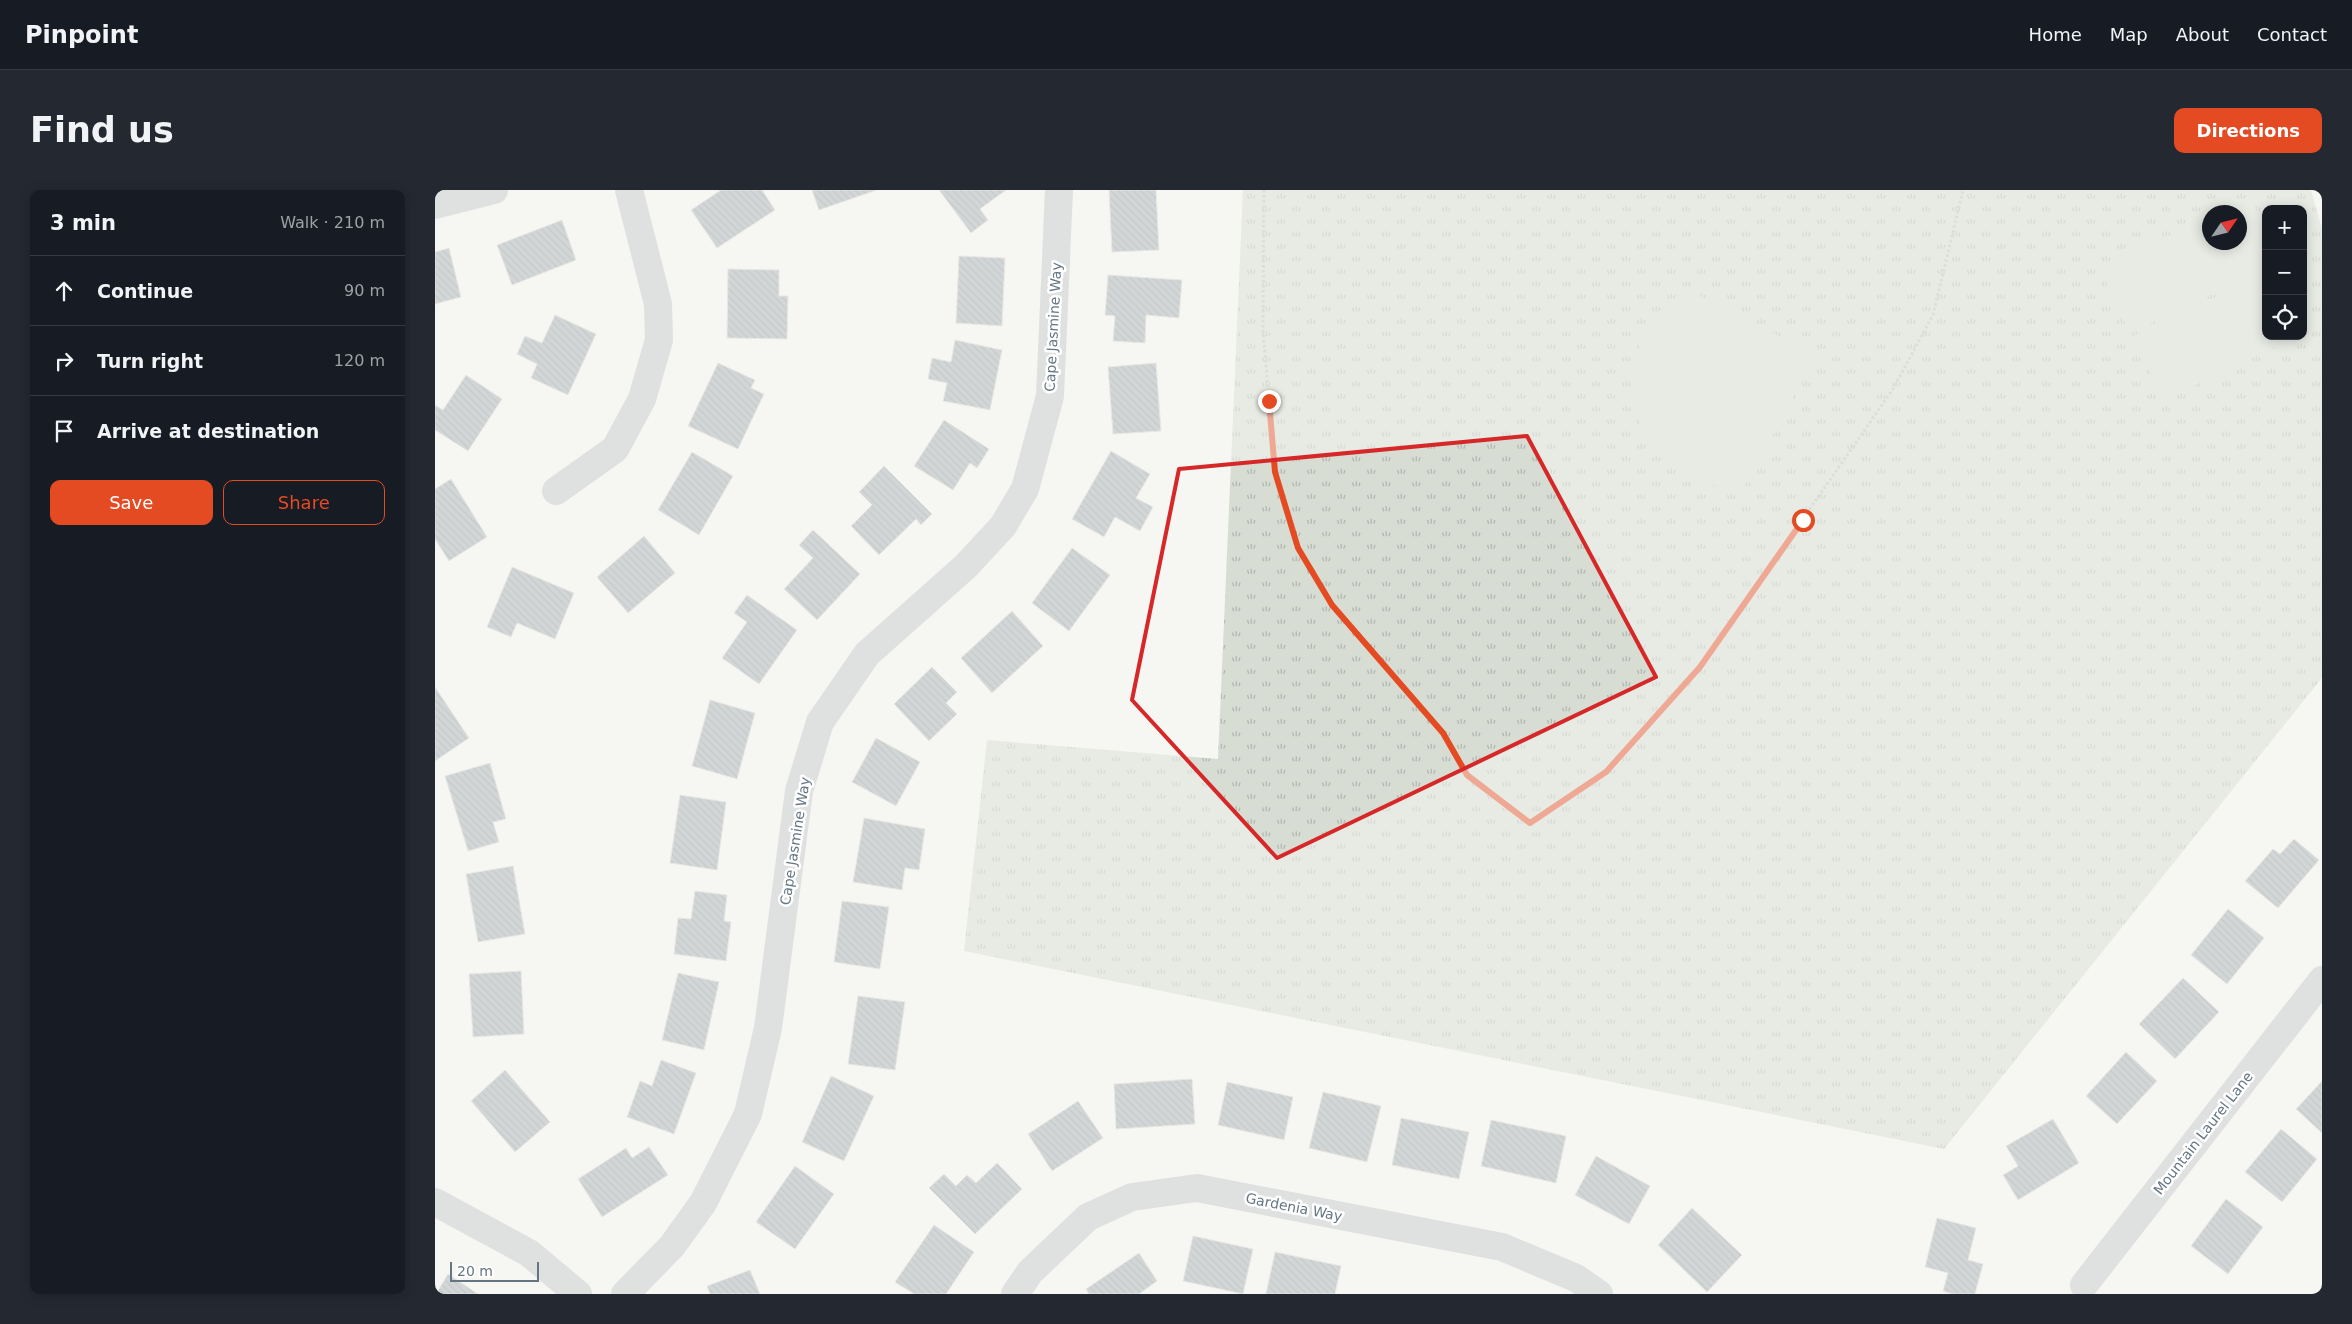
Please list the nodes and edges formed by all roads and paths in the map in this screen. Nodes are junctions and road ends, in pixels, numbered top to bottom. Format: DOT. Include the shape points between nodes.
graph roads {
  1 [pos="494,190"];
  2 [pos="629,190"];
  3 [pos="1059,190"];
  4 [pos="1264,190"];
  5 [pos="1963,190"];
  6 [pos="435,205"];
  7 [pos="556,491"];
  8 [pos="2322,980"];
  9 [pos="435,1202"];
  10 [pos="2084,1285"];
  11 [pos="578,1294"];
  12 [pos="625,1294"];
  13 [pos="1015,1294"];
  14 [pos="1599,1294"];
  1 -- 6 [label="street"];
  2 -- 7 [label="street" via="658,304 659,340 642,399 615,449"];
  3 -- 12 [label="street, Cape Jasmine Way" via="1050,396 1025,489 1003,526 967,566 867,654 820,722 799,791 768,1028 748,1114 703,1203 672,1246"];
  4 -- 5 [label="path" via="1263,330 1275,472 1298,548 1332,605 1443,733 1467,775 1530,823 1606,772 1700,667 1893,389 1933,315"];
  8 -- 10 [label="street, Mountain Laurel Lane"];
  9 -- 11 [label="street" via="529,1253"];
  13 -- 14 [label="street, Gardenia Way" via="1030,1272 1088,1217 1132,1197 1197,1188 1501,1248 1576,1278"];
}
